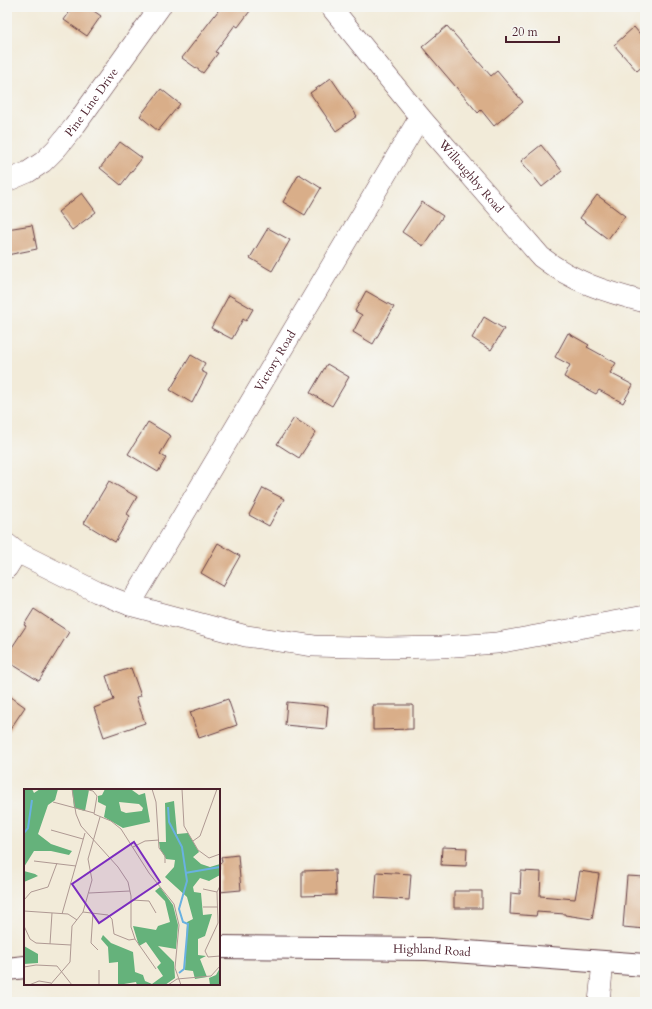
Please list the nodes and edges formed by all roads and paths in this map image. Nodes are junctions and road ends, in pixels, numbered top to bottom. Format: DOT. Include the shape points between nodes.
graph roads {
  1 [pos="160,7"];
  2 [pos="331,7"];
  3 [pos="420,117"];
  4 [pos="7,181"];
  5 [pos="645,302"];
  6 [pos="10,555"];
  7 [pos="130,605"];
  8 [pos="645,616"];
  9 [pos="220,947"];
  10 [pos="603,962"];
  11 [pos="645,965"];
  12 [pos="24,967"];
  13 [pos="7,969"];
  14 [pos="599,1002"];
  1 -- 4 [label="street, Pine Line Drive" via="56,149 38,165"];
  2 -- 3 [label="street, Willoughby Road"];
  3 -- 5 [label="street, Willoughby Road" via="541,257 574,279"];
  3 -- 7 [label="street, Victory Road"];
  6 -- 7 [label="street"];
  7 -- 8 [label="street" via="246,636 314,646 387,648 497,643"];
  9 -- 10 [label="street, Highland Road" via="427,949"];
  10 -- 11 [label="street, Highland Road"];
  10 -- 14 [label="street"];
  12 -- 13 [label="street"];
}
